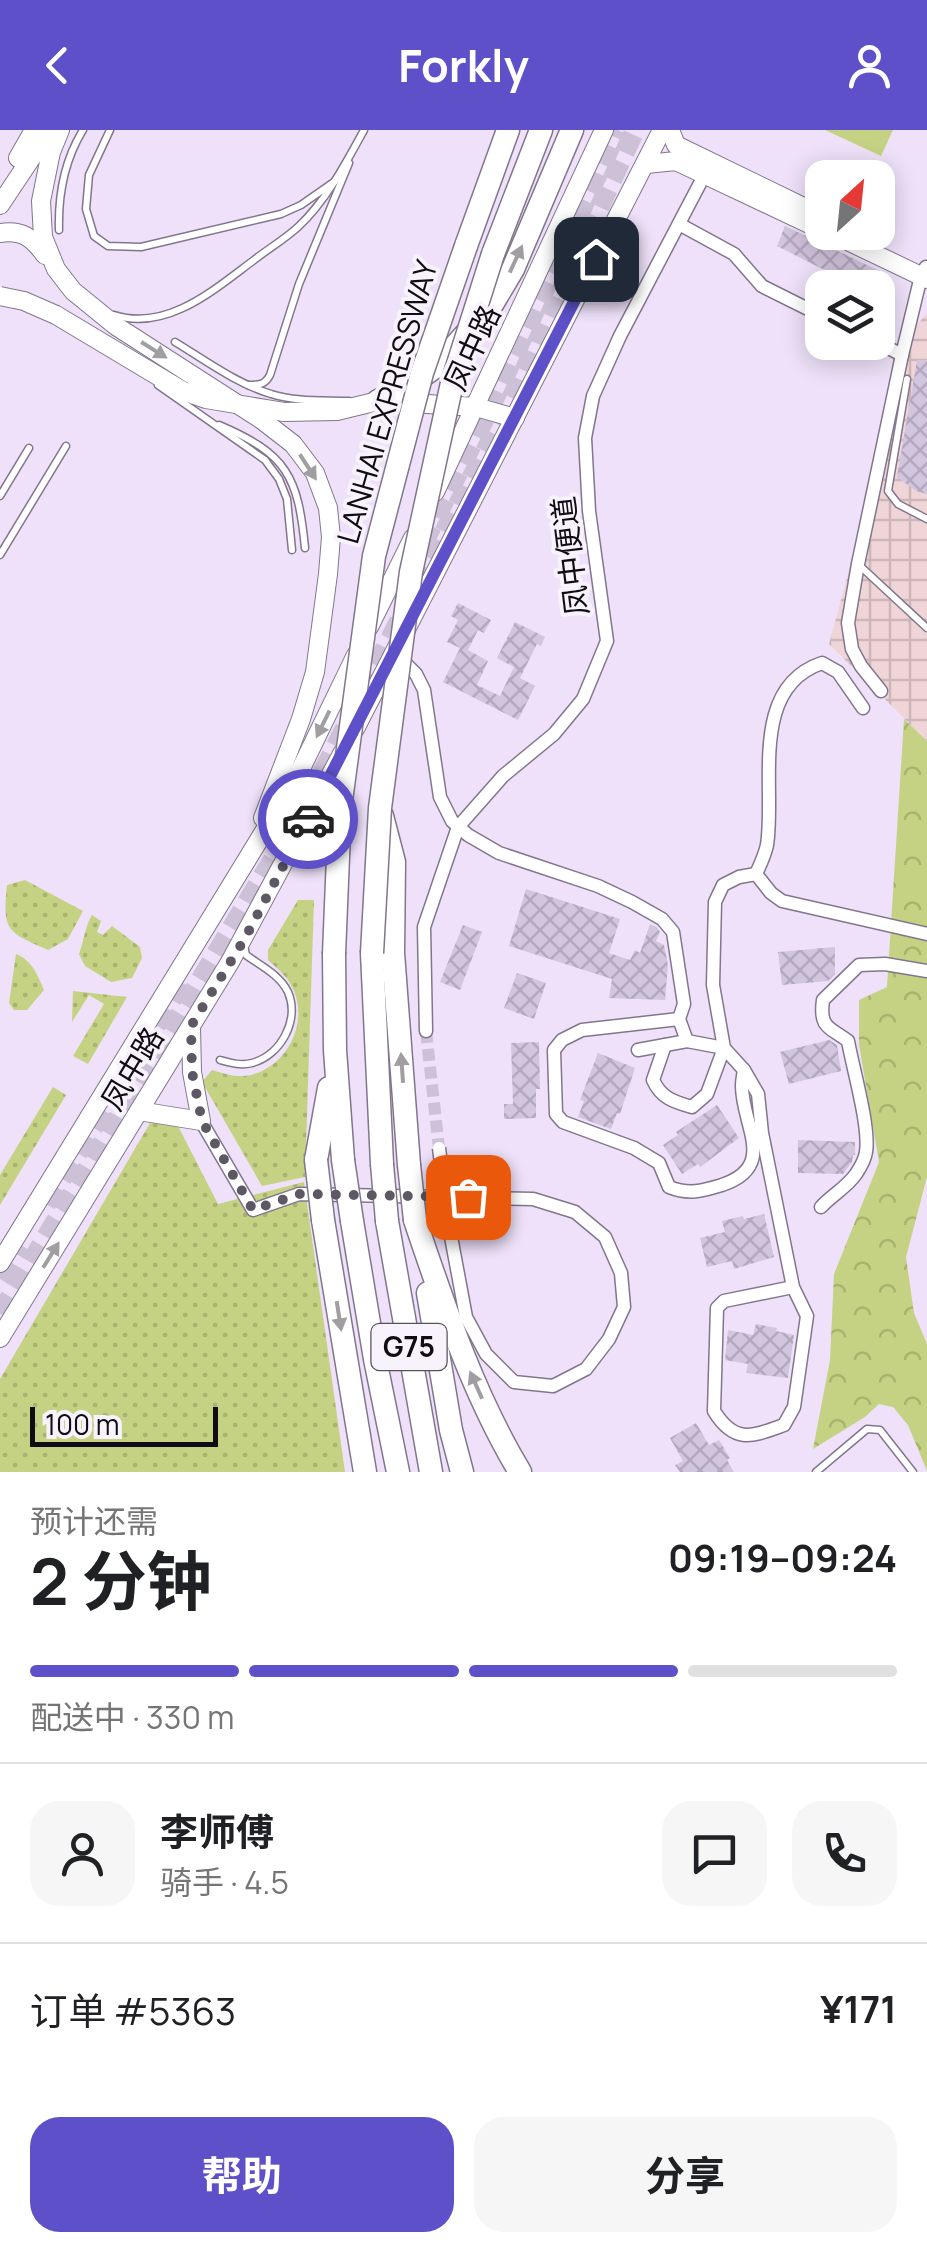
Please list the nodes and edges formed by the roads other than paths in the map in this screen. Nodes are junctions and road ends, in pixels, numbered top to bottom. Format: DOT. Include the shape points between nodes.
graph roads {
  1 [pos="34,130"];
  2 [pos="50,130"];
  3 [pos="60,130"];
  4 [pos="83,130"];
  5 [pos="110,130"];
  6 [pos="364,130"];
  7 [pos="508,130"];
  8 [pos="541,130"];
  9 [pos="572,130"];
  10 [pos="604,130"];
  11 [pos="662,132"];
  12 [pos="356,144"];
  13 [pos="646,164"];
  14 [pos="708,168"];
  15 [pos="334,182"];
  16 [pos="0,189"];
  17 [pos="0,205"];
  18 [pos="805,209"];
  19 [pos="805,220"];
  20 [pos="679,224"];
  21 [pos="60,230"];
  22 [pos="0,233"];
  23 [pos="872,250"];
  24 [pos="887,250"];
  25 [pos="56,269"];
  26 [pos="925,272"];
  27 [pos="0,296"];
  28 [pos="805,308"];
  29 [pos="94,309"];
  30 [pos="174,342"];
  31 [pos="895,351"];
  32 [pos="118,353"];
  33 [pos="902,355"];
  34 [pos="907,379"];
  35 [pos="248,385"];
  36 [pos="378,401"];
  37 [pos="236,403"];
  38 [pos="476,406"];
  39 [pos="200,416"];
  40 [pos="514,418"];
  41 [pos="66,446"];
  42 [pos="28,448"];
  43 [pos="0,496"];
  44 [pos="927,519"];
  45 [pos="305,548"];
  46 [pos="292,550"];
  47 [pos="0,555"];
  48 [pos="858,564"];
  49 [pos="927,628"];
  50 [pos="394,653"];
  51 [pos="882,691"];
  52 [pos="863,708"];
  53 [pos="458,826"];
  54 [pos="246,863"];
  55 [pos="756,874"];
  56 [pos="927,934"];
  57 [pos="244,940"];
  58 [pos="382,953"];
  59 [pos="927,971"];
  60 [pos="679,1019"];
  61 [pos="191,1026"];
  62 [pos="426,1031"];
  63 [pos="687,1041"];
  64 [pos="665,1045"];
  65 [pos="724,1048"];
  66 [pos="335,1050"];
  67 [pos="638,1050"];
  68 [pos="220,1060"];
  69 [pos="744,1070"];
  70 [pos="139,1111"];
  71 [pos="202,1121"];
  72 [pos="439,1148"];
  73 [pos="821,1207"];
  74 [pos="415,1220"];
  75 [pos="0,1263"];
  76 [pos="793,1287"];
  77 [pos="0,1338"];
  78 [pos="365,1472"];
  79 [pos="398,1472"];
  80 [pos="432,1472"];
  81 [pos="462,1472"];
  82 [pos="520,1472"];
  83 [pos="816,1472"];
  84 [pos="913,1472"];
  1 -- 16 [label="main road"];
  2 -- 17 [label="main road"];
  3 -- 25 [label="main road" via="41,201 43,237"];
  4 -- 21 [label="lane" via="62,181"];
  5 -- 15 [label="lane" via="89,175 86,209 94,236 108,246 141,247 281,214"];
  6 -- 12 [label="lane"];
  7 -- 66 [label="highway, LANHAI EXPRESSWAY / G75, bridge" via="422,373 374,556 340,808"];
  8 -- 58 [label="highway, LANHAI EXPRESSWAY / G75, bridge" via="452,383 411,572 380,808"];
  36 -- 9 [label="highway, one-way" via="438,365 491,306"];
  10 -- 38 [label="main road, 凤中路"];
  11 -- 13 [label="main road, 凤中路"];
  11 -- 14 [label="main road"];
  12 -- 15 [label="lane"];
  12 -- 35 [label="lane" via="270,375"];
  13 -- 14 [label="main road" via="676,160"];
  13 -- 40 [label="main road, 凤中路"];
  14 -- 18 [label="main road"];
  14 -- 19 [label="main road"];
  14 -- 20 [label="street, 凤中便道"];
  15 -- 29 [label="lane" via="300,226 192,304 145,318"];
  20 -- 28 [label="street" via="734,254 762,286"];
  20 -- 53 [label="street, 凤中便道" via="593,396 585,438 606,641 583,699"];
  22 -- 25 [label="main road" via="27,235"];
  23 -- 26 [label="main road"];
  24 -- 26 [label="main road"];
  25 -- 29 [label="main road"];
  26 -- 33 [label="street"];
  27 -- 32 [label="main road, bridge" via="56,315"];
  29 -- 37 [label="main road, one-way"];
  30 -- 35 [label="lane"];
  31 -- 33 [label="street"];
  32 -- 37 [label="main road" via="183,391"];
  32 -- 39 [label="lane"];
  33 -- 48 [label="street"];
  34 -- 44 [label="lane" via="888,491"];
  35 -- 36 [label="lane" via="287,398"];
  36 -- 37 [label="main road" via="305,414"];
  36 -- 38 [label="main road"];
  37 -- 54 [label="main road, one-way" via="292,444 315,473 331,538 315,672"];
  38 -- 40 [label="main road"];
  38 -- 54 [label="main road, 凤中路, one-way" via="295,781"];
  39 -- 45 [label="lane" via="250,438 288,472"];
  39 -- 46 [label="lane" via="265,460 279,479"];
  40 -- 50 [label="main road, 凤中路"];
  41 -- 47 [label="lane"];
  42 -- 43 [label="lane"];
  48 -- 49 [label="lane"];
  48 -- 51 [label="street" via="848,623 852,649"];
  50 -- 53 [label="street" via="424,690 440,797"];
  50 -- 57 [label="main road, 凤中路"];
  52 -- 55 [label="street" via="838,672 822,663 793,680 770,731 767,847"];
  53 -- 60 [label="street" via="498,852 598,886 662,919 673,932 684,1004"];
  53 -- 62 [label="street, 凤中便道" via="424,926"];
  54 -- 75 [label="main road, 凤中路"];
  55 -- 56 [label="street" via="782,900"];
  55 -- 65 [label="street" via="723,885 715,902 713,985"];
  57 -- 61 [label="main road, 凤中路"];
  57 -- 68 [label="lane" via="246,955 290,995 290,1023 265,1057 244,1064"];
  74 -- 58 [label="highway, one-way, bridge"];
  58 -- 80 [label="highway, LANHAI EXPRESSWAY / G75, bridge" via="387,1221"];
  59 -- 73 [label="street" via="859,965 823,1000 829,1031 848,1041 866,1154 847,1186"];
  60 -- 63 [label="street"];
  60 -- 69 [label="street" via="582,1030 562,1040 554,1050 556,1114 562,1122 634,1148 659,1163 669,1187 697,1193 741,1178 750,1164 755,1147"];
  61 -- 70 [label="main road, 凤中路"];
  61 -- 71 [label="main road"];
  63 -- 64 [label="street"];
  63 -- 65 [label="street"];
  64 -- 65 [label="street" via="653,1080 658,1092 692,1107 707,1094"];
  64 -- 67 [label="street"];
  65 -- 69 [label="street"];
  66 -- 78 [label="highway, one-way, bridge" via="316,1160"];
  66 -- 79 [label="highway, LANHAI EXPRESSWAY / G75, bridge" via="352,1222"];
  69 -- 76 [label="street" via="758,1094"];
  70 -- 71 [label="main road"];
  77 -- 70 [label="main road, 凤中路, one-way"];
  71 -- 72 [label="street, bridge" via="253,1210 299,1194 532,1199 575,1212 605,1237 621,1273 624,1307 586,1369 553,1386 514,1382 486,1354 466,1317 449,1226"];
  74 -- 81 [label="highway"];
  82 -- 74 [label="highway, one-way" via="452,1328"];
  76 -- 76 [label="street" via="717,1308 714,1412 742,1437 784,1425 794,1407 807,1316"];
  83 -- 84 [label="lane" via="867,1429 880,1430"];
}
